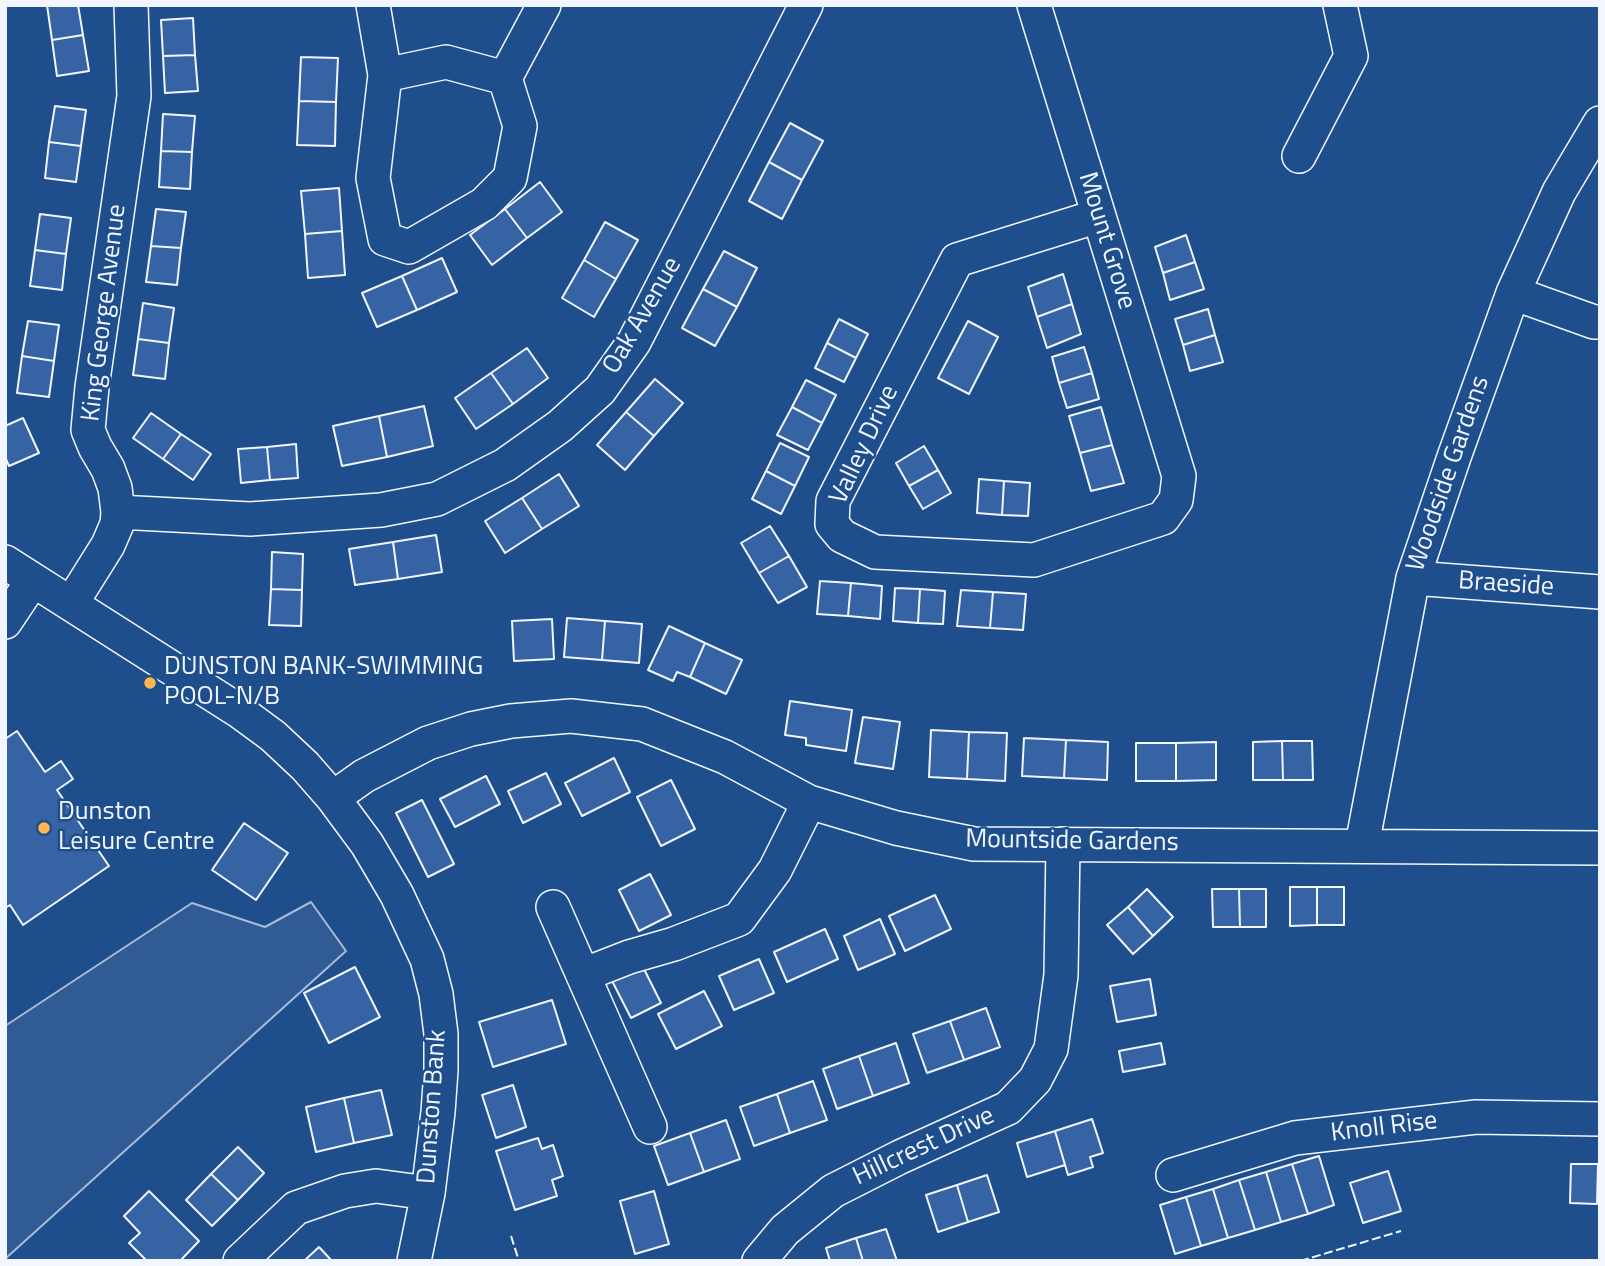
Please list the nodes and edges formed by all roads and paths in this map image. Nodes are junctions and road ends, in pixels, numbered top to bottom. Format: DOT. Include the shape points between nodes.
graph roads {
  1 [pos="131,5"];
  2 [pos="373,5"];
  3 [pos="544,5"];
  4 [pos="806,5"];
  5 [pos="1034,5"];
  6 [pos="1340,5"];
  7 [pos="385,75"];
  8 [pos="505,78"];
  9 [pos="1600,123"];
  10 [pos="1299,156"];
  11 [pos="1098,216"];
  12 [pos="1513,293"];
  13 [pos="1600,322"];
  14 [pos="1179,476"];
  15 [pos="118,512"];
  16 [pos="5,562"];
  17 [pos="1413,578"];
  18 [pos="33,580"];
  19 [pos="1600,592"];
  20 [pos="71,604"];
  21 [pos="5,622"];
  22 [pos="333,798"];
  23 [pos="809,802"];
  24 [pos="1063,844"];
  25 [pos="1362,845"];
  26 [pos="1600,848"];
  27 [pos="553,907"];
  28 [pos="583,975"];
  29 [pos="1600,1119"];
  30 [pos="650,1127"];
  31 [pos="1173,1175"];
  32 [pos="428,1194"];
  33 [pos="240,1261"];
  34 [pos="414,1261"];
  35 [pos="759,1261"];
  1 -- 15 [label="street, King George Avenue" via="134,96 88,430 112,478"];
  2 -- 7 [label="street"];
  3 -- 8 [label="street"];
  4 -- 15 [label="street, Oak Avenue" via="635,342 600,390 560,426 505,465 437,499 381,510 250,519"];
  5 -- 11 [label="street, Mount Grove"];
  6 -- 10 [label="street" via="1351,55"];
  7 -- 8 [label="street" via="446,62"];
  7 -- 8 [label="street" via="373,178 386,239 409,247 484,204 510,177 520,125"];
  9 -- 12 [label="street, Woodside Gardens" via="1559,192"];
  11 -- 14 [label="street, Mount Grove"];
  11 -- 14 [label="street, Valley Drive" via="957,260 833,501 832,524 842,536 875,552 1034,560 1163,518 1176,500"];
  12 -- 13 [label="street"];
  12 -- 17 [label="street, Woodside Gardens"];
  15 -- 20 [label="street, King George Avenue" via="108,545"];
  16 -- 18 [label="street, Dunston Bank"];
  17 -- 19 [label="street, Braeside"];
  17 -- 25 [label="street, Woodside Gardens"];
  18 -- 20 [label="street, Dunston Bank"];
  18 -- 21 [label="street"];
  20 -- 22 [label="street, Dunston Bank" via="273,736"];
  22 -- 23 [label="street, Mountside Gardens" via="364,776 428,743 498,723 571,716 642,724 725,757"];
  22 -- 32 [label="street, Dunston Bank" via="397,895 427,959 436,994 441,1070"];
  23 -- 24 [label="street, Mountside Gardens" via="896,828 974,844"];
  23 -- 28 [label="street" via="775,870 739,919"];
  24 -- 25 [label="street, Mountside Gardens"];
  24 -- 35 [label="street, Hillcrest Drive" via="1061,975 1051,1049 1035,1080 1008,1108 833,1191 785,1230"];
  25 -- 26 [label="street, Mountside Gardens"];
  27 -- 28 [label="street"];
  28 -- 30 [label="street"];
  29 -- 31 [label="street, Knoll Rise" via="1476,1117 1295,1139"];
  32 -- 33 [label="street" via="376,1186 296,1208"];
  32 -- 34 [label="street, Dunston Bank"];
}
